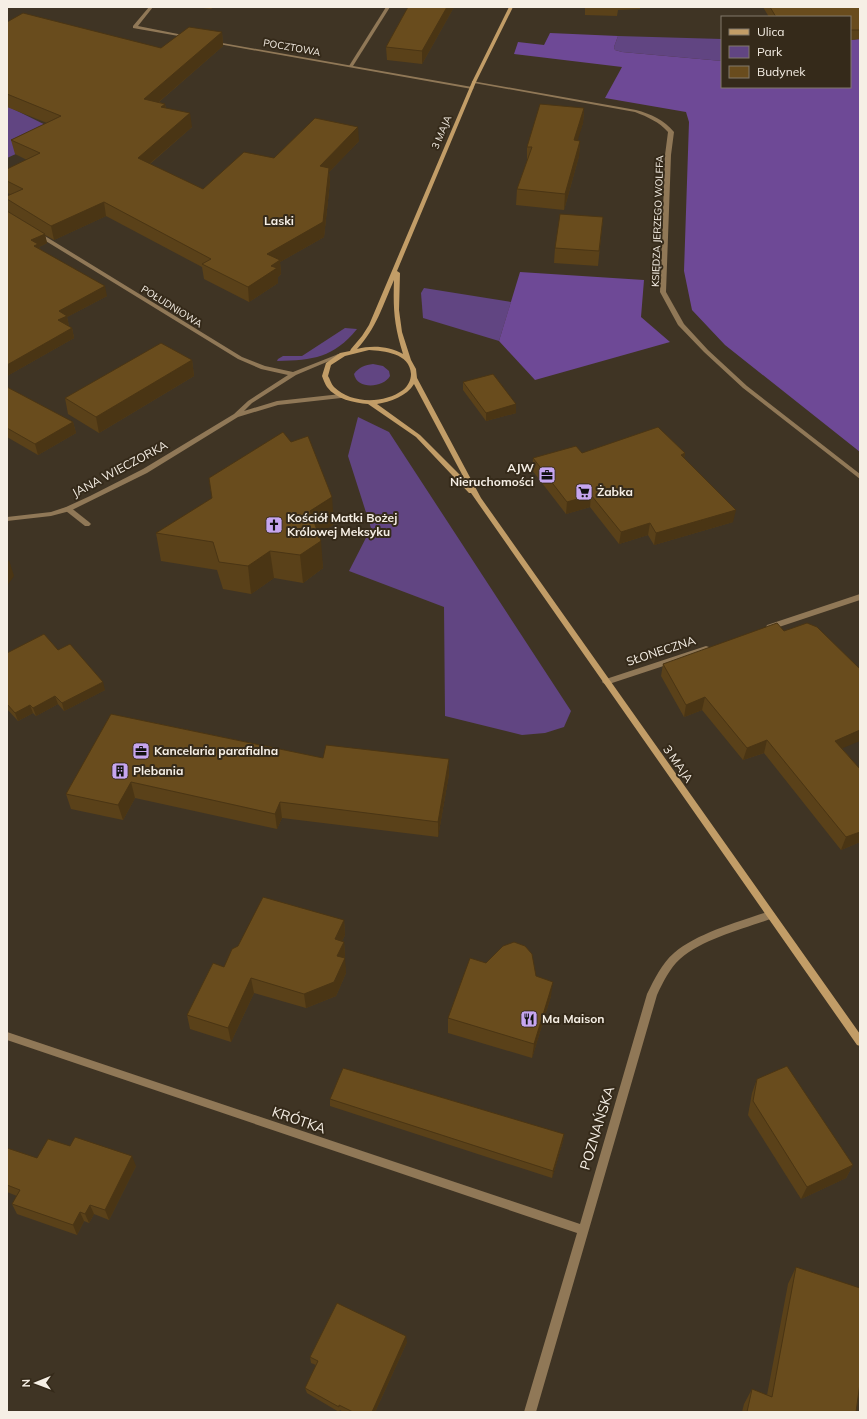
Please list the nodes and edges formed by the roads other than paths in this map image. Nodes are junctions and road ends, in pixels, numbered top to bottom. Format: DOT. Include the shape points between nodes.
graph roads {
  1 [pos="151,7"];
  2 [pos="388,7"];
  3 [pos="511,7"];
  4 [pos="196,38"];
  5 [pos="204,40"];
  6 [pos="351,66"];
  7 [pos="473,85"];
  8 [pos="34,231"];
  9 [pos="397,268"];
  10 [pos="353,350"];
  11 [pos="338,356"];
  12 [pos="408,360"];
  13 [pos="294,374"];
  14 [pos="415,380"];
  15 [pos="341,396"];
  16 [pos="370,402"];
  17 [pos="236,416"];
  18 [pos="860,477"];
  19 [pos="478,499"];
  20 [pos="68,509"];
  21 [pos="7,519"];
  22 [pos="87,524"];
  23 [pos="860,597"];
  24 [pos="763,630"];
  25 [pos="711,647"];
  26 [pos="606,682"];
  27 [pos="770,915"];
  28 [pos="7,1036"];
  29 [pos="860,1042"];
  30 [pos="582,1230"];
  31 [pos="530,1412"];
  1 -- 4 [label="street" via="135,27"];
  2 -- 6 [label="street"];
  3 -- 7 [label="street, 3 MAJA"];
  5 -- 6 [label="street, POCZTOWA"];
  6 -- 7 [label="street, POCZTOWA"];
  7 -- 9 [label="street, 3 MAJA"];
  7 -- 18 [label="street, KSIĘDZA JERZEGO WOLFFA" via="636,111 664,124 671,132 664,292 681,325 706,352 745,386"];
  8 -- 13 [label="street, POŁUDNIOWA" via="240,358 263,368"];
  9 -- 10 [label="street, 3 MAJA" via="372,325"];
  9 -- 12 [label="street, 3 MAJA" via="396,310 399,332"];
  10 -- 11 [label="street"];
  10 -- 12 [label="street" via="384,349"];
  11 -- 13 [label="street"];
  11 -- 15 [label="street" via="324,372 330,390"];
  12 -- 14 [label="street" via="415,370"];
  13 -- 17 [label="street, JANA WIECZORKA" via="250,402"];
  14 -- 16 [label="street" via="399,395"];
  14 -- 19 [label="street, 3 MAJA"];
  15 -- 16 [label="street" via="354,401"];
  15 -- 17 [label="street, JANA WIECZORKA" via="277,403"];
  16 -- 19 [label="street, 3 MAJA" via="418,436"];
  17 -- 20 [label="street, JANA WIECZORKA" via="145,471"];
  19 -- 26 [label="street, 3 MAJA"];
  20 -- 21 [label="street, JANA WIECZORKA" via="32,517"];
  20 -- 22 [label="street"];
  23 -- 24 [label="street"];
  25 -- 26 [label="street, SŁONECZNA"];
  26 -- 27 [label="street, 3 MAJA"];
  27 -- 29 [label="street, 3 MAJA"];
  27 -- 30 [label="street, POZNAŃSKA" via="702,941 678,955 663,975 652,994"];
  28 -- 30 [label="street, KRÓTKA"];
  30 -- 31 [label="street, POZNAŃSKA"];
}
